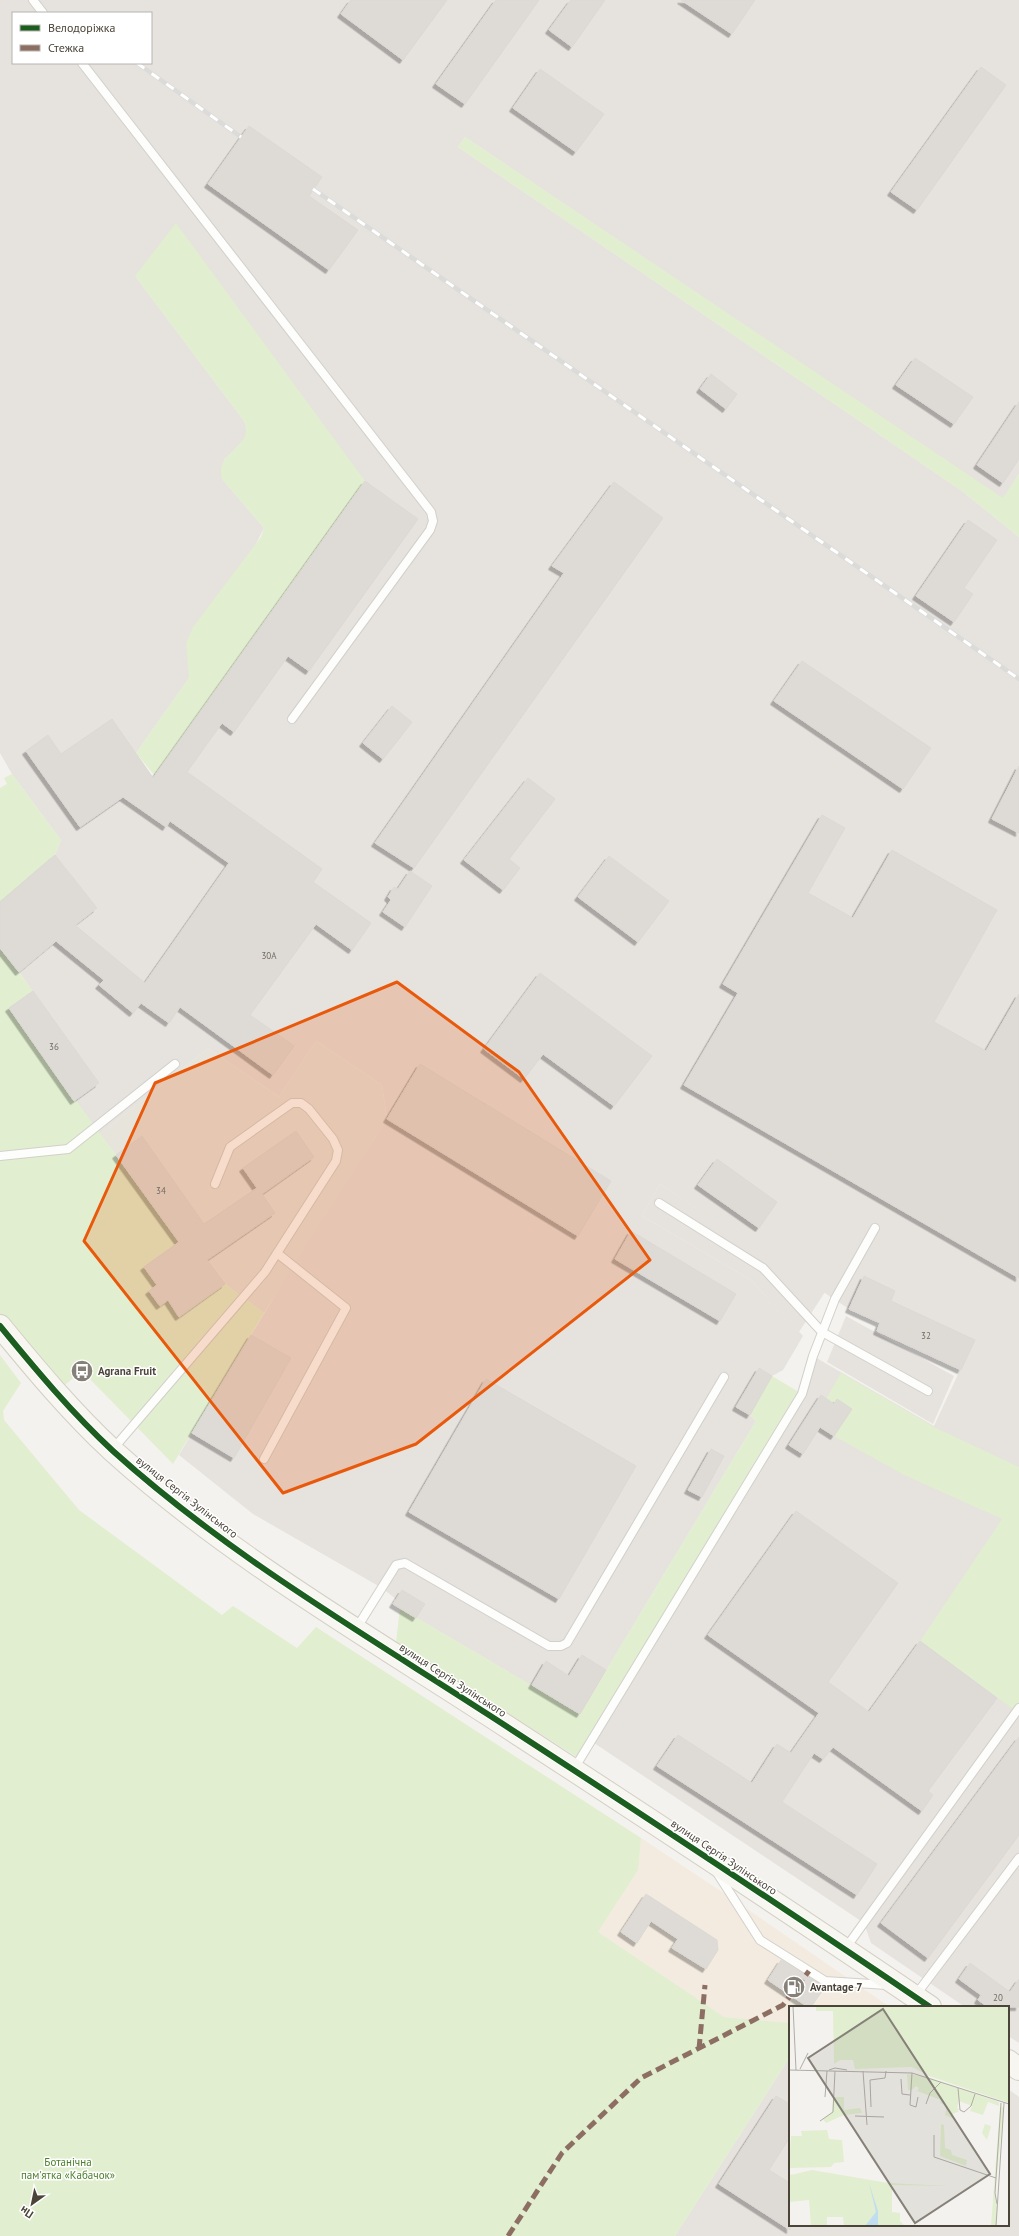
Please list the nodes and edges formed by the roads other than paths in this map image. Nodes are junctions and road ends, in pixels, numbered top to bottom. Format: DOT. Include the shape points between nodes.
graph roads {
  1 [pos="33,0"];
  2 [pos="42,12"];
  3 [pos="83,64"];
  4 [pos="292,719"];
  5 [pos="175,1064"];
  6 [pos="0,1156"];
  7 [pos="215,1184"];
  8 [pos="659,1203"];
  9 [pos="875,1228"];
  10 [pos="277,1253"];
  11 [pos="0,1326"];
  12 [pos="822,1332"];
  13 [pos="724,1377"];
  14 [pos="928,1391"];
  15 [pos="113,1450"];
  16 [pos="264,1459"];
  17 [pos="356,1629"];
  18 [pos="1019,1708"];
  19 [pos="573,1770"];
  20 [pos="705,1856"];
  21 [pos="1019,1858"];
  22 [pos="845,1950"];
  23 [pos="915,1997"];
  24 [pos="1009,2063"];
  25 [pos="1019,2069"];
  1 -- 2 [label="lane"];
  3 -- 4 [label="lane" via="431,512 433,521 430,530"];
  5 -- 6 [label="lane" via="68,1149"];
  7 -- 10 [label="lane" via="230,1147 292,1103 301,1103 309,1109 333,1139 338,1150 336,1161"];
  8 -- 12 [label="lane" via="763,1268"];
  9 -- 12 [label="lane" via="835,1299"];
  10 -- 15 [label="lane" via="265,1272"];
  10 -- 16 [label="lane" via="346,1308"];
  11 -- 15 [label="street, вулиця Сергія Зулінського" via="55,1392"];
  12 -- 14 [label="lane"];
  12 -- 19 [label="lane" via="802,1394"];
  13 -- 17 [label="lane" via="567,1643 549,1646 405,1563 393,1570"];
  15 -- 17 [label="street, вулиця Сергія Зулінського" via="211,1531"];
  17 -- 19 [label="street, вулиця Сергія Зулінського"];
  18 -- 22 [label="lane"];
  19 -- 20 [label="street, вулиця Сергія Зулінського"];
  20 -- 22 [label="street, вулиця Сергія Зулінського"];
  20 -- 23 [label="lane" via="760,1940 825,1981"];
  21 -- 23 [label="lane"];
  22 -- 23 [label="street, вулиця Сергія Зулінського"];
  24 -- 25 [label="street"];
}
